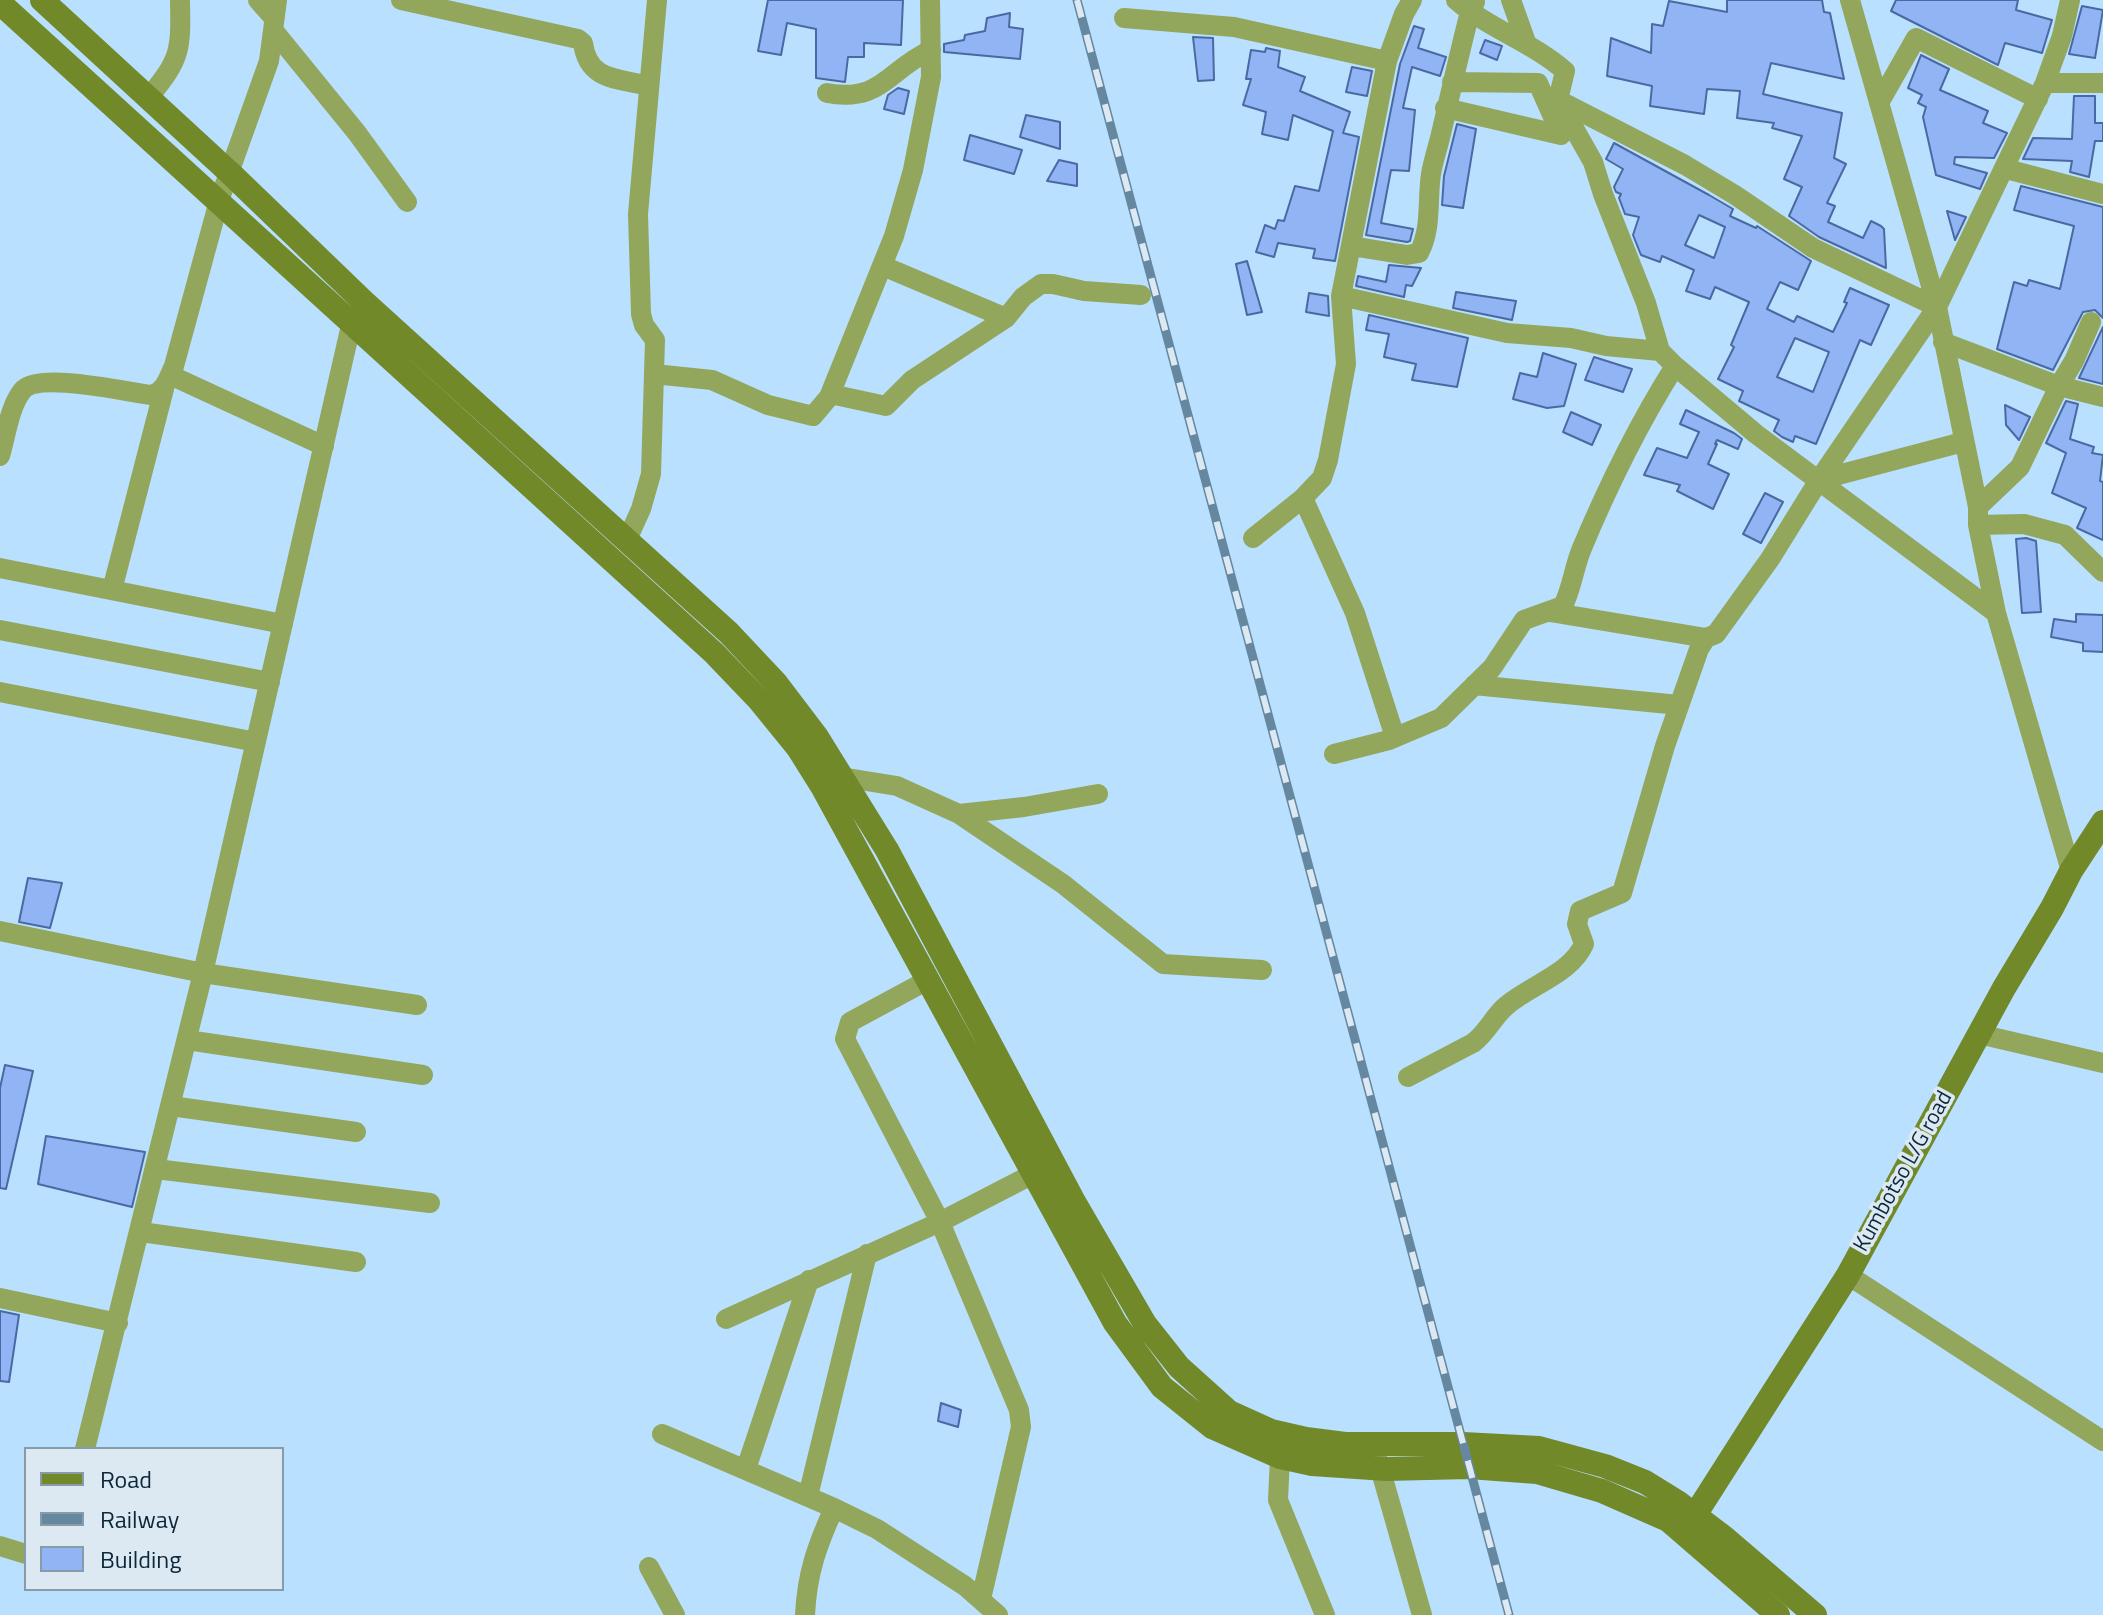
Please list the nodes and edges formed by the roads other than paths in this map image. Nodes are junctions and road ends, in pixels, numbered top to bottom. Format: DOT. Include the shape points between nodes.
graph roads {
  1 [pos="42,0"];
  2 [pos="180,0"];
  3 [pos="258,0"];
  4 [pos="401,0"];
  5 [pos="657,0"];
  6 [pos="930,0"];
  7 [pos="1412,0"];
  8 [pos="1511,0"];
  9 [pos="1850,0"];
  10 [pos="2070,0"];
  11 [pos="0,3"];
  12 [pos="1468,4"];
  13 [pos="275,16"];
  14 [pos="1124,18"];
  15 [pos="1526,42"];
  16 [pos="931,50"];
  17 [pos="1387,61"];
  18 [pos="1452,82"];
  19 [pos="2103,83"];
  20 [pos="649,86"];
  21 [pos="2042,91"];
  22 [pos="827,93"];
  23 [pos="149,97"];
  24 [pos="1558,100"];
  25 [pos="1879,103"];
  26 [pos="1445,108"];
  27 [pos="2006,169"];
  28 [pos="230,173"];
  29 [pos="2103,194"];
  30 [pos="219,201"];
  31 [pos="407,202"];
  32 [pos="1351,246"];
  33 [pos="883,266"];
  34 [pos="1141,295"];
  35 [pos="1341,296"];
  36 [pos="1937,307"];
  37 [pos="1006,318"];
  38 [pos="352,321"];
  39 [pos="2091,322"];
  40 [pos="1943,342"];
  41 [pos="1660,351"];
  42 [pos="1675,366"];
  43 [pos="654,374"];
  44 [pos="167,382"];
  45 [pos="2059,386"];
  46 [pos="829,397"];
  47 [pos="2103,397"];
  48 [pos="5,421"];
  49 [pos="1963,442"];
  50 [pos="324,446"];
  51 [pos="0,456"];
  52 [pos="1819,480"];
  53 [pos="1303,498"];
  54 [pos="1978,516"];
  55 [pos="1253,538"];
  56 [pos="627,540"];
  57 [pos="0,568"];
  58 [pos="2103,572"];
  59 [pos="112,590"];
  60 [pos="1550,612"];
  61 [pos="1996,613"];
  62 [pos="283,624"];
  63 [pos="0,630"];
  64 [pos="1706,638"];
  65 [pos="270,682"];
  66 [pos="1474,685"];
  67 [pos="0,692"];
  68 [pos="1679,705"];
  69 [pos="1395,737"];
  70 [pos="256,742"];
  71 [pos="1334,754"];
  72 [pos="841,777"];
  73 [pos="1098,794"];
  74 [pos="959,814"];
  75 [pos="2103,822"];
  76 [pos="2071,871"];
  77 [pos="0,931"];
  78 [pos="1262,970"];
  79 [pos="203,973"];
  80 [pos="926,981"];
  81 [pos="417,1005"];
  82 [pos="1979,1034"];
  83 [pos="187,1040"];
  84 [pos="2103,1063"];
  85 [pos="423,1075"];
  86 [pos="1408,1077"];
  87 [pos="171,1106"];
  88 [pos="356,1132"];
  89 [pos="156,1169"];
  90 [pos="1033,1174"];
  91 [pos="430,1203"];
  92 [pos="940,1222"];
  93 [pos="141,1232"];
  94 [pos="867,1254"];
  95 [pos="356,1262"];
  96 [pos="1848,1275"];
  97 [pos="809,1280"];
  98 [pos="0,1298"];
  99 [pos="726,1319"];
  100 [pos="118,1323"];
  101 [pos="662,1434"];
  102 [pos="2103,1441"];
  103 [pos="1374,1444"];
  104 [pos="86,1447"];
  105 [pos="1280,1457"];
  106 [pos="746,1469"];
  107 [pos="1379,1469"];
  108 [pos="808,1496"];
  109 [pos="834,1508"];
  110 [pos="1690,1524"];
  111 [pos="0,1546"];
  112 [pos="24,1553"];
  113 [pos="649,1567"];
  114 [pos="981,1599"];
  115 [pos="675,1615"];
  116 [pos="805,1615"];
  117 [pos="998,1615"];
  118 [pos="1325,1615"];
  119 [pos="1422,1615"];
  120 [pos="1778,1615"];
  121 [pos="1815,1615"];
  1 -- 23 [label="main road"];
  2 -- 23 [label="street" via="178,54"];
  3 -- 13 [label="street"];
  4 -- 20 [label="street" via="578,39 589,66 598,73"];
  5 -- 20 [label="street"];
  6 -- 16 [label="street"];
  7 -- 17 [label="street"];
  8 -- 15 [label="street"];
  9 -- 25 [label="street"];
  10 -- 21 [label="street"];
  11 -- 30 [label="main road"];
  12 -- 15 [label="street"];
  12 -- 18 [label="street"];
  13 -- 28 [label="street" via="269,61"];
  13 -- 31 [label="street"];
  14 -- 17 [label="street" via="1234,27"];
  15 -- 24 [label="street" via="1565,71"];
  16 -- 22 [label="street" via="872,91 850,97"];
  16 -- 33 [label="street" via="931,77 913,170"];
  17 -- 32 [label="street"];
  18 -- 26 [label="street"];
  18 -- 26 [label="street" via="1538,83 1561,135"];
  19 -- 21 [label="street"];
  20 -- 43 [label="street" via="638,214 641,314 655,340"];
  21 -- 25 [label="street" via="1916,38"];
  21 -- 27 [label="street"];
  23 -- 28 [label="main road"];
  24 -- 36 [label="street" via="1685,165 1813,248"];
  24 -- 41 [label="street" via="1593,162"];
  25 -- 36 [label="street"];
  26 -- 32 [label="street" via="1419,253"];
  27 -- 29 [label="street"];
  27 -- 36 [label="street"];
  28 -- 30 [label="street"];
  28 -- 56 [label="main road"];
  30 -- 38 [label="main road"];
  30 -- 44 [label="street"];
  32 -- 35 [label="street"];
  33 -- 37 [label="street"];
  33 -- 46 [label="street"];
  34 -- 37 [label="street" via="1041,284"];
  35 -- 41 [label="street" via="1507,333"];
  35 -- 53 [label="street" via="1346,364 1340,403 1322,478"];
  36 -- 40 [label="street"];
  36 -- 52 [label="street"];
  37 -- 46 [label="street" via="912,380 886,406"];
  38 -- 50 [label="street"];
  38 -- 80 [label="main road" via="759,700 823,788"];
  39 -- 45 [label="street"];
  40 -- 45 [label="street"];
  40 -- 49 [label="street"];
  41 -- 42 [label="street"];
  42 -- 52 [label="street"];
  42 -- 60 [label="street" via="1649,407 1581,550 1571,591 1563,606"];
  43 -- 46 [label="street" via="712,380 806,416 820,411"];
  43 -- 56 [label="street" via="651,474"];
  44 -- 48 [label="street" via="151,395 51,381 31,384"];
  44 -- 50 [label="street"];
  44 -- 59 [label="street"];
  45 -- 47 [label="street"];
  45 -- 54 [label="street" via="2020,467"];
  48 -- 51 [label="street"];
  49 -- 52 [label="street"];
  49 -- 54 [label="street"];
  50 -- 62 [label="street"];
  52 -- 61 [label="street"];
  52 -- 64 [label="street" via="1752,584 1716,634"];
  53 -- 55 [label="street"];
  53 -- 69 [label="street" via="1355,613"];
  54 -- 58 [label="street" via="2065,535"];
  54 -- 61 [label="street"];
  56 -- 72 [label="main road" via="776,683"];
  57 -- 59 [label="street"];
  59 -- 62 [label="street"];
  60 -- 64 [label="street"];
  60 -- 66 [label="street" via="1524,620"];
  61 -- 76 [label="street"];
  62 -- 65 [label="street"];
  63 -- 65 [label="street"];
  64 -- 68 [label="street"];
  65 -- 70 [label="street"];
  66 -- 68 [label="street"];
  66 -- 69 [label="street" via="1441,718"];
  67 -- 70 [label="street"];
  68 -- 86 [label="street" via="1622,893 1585,907 1577,918 1584,944 1580,953 1505,1007 1482,1037"];
  69 -- 71 [label="street"];
  70 -- 79 [label="street"];
  72 -- 74 [label="street" via="897,786"];
  72 -- 103 [label="main road" via="887,850 1073,1200 1153,1335 1229,1412 1271,1431 1306,1439"];
  73 -- 74 [label="street"];
  74 -- 78 [label="street" via="1063,884 1163,964"];
  75 -- 76 [label="main road, Kumbotso L/G road"];
  76 -- 82 [label="main road, Kumbotso L/G road"];
  77 -- 79 [label="street"];
  79 -- 81 [label="street"];
  79 -- 83 [label="street"];
  80 -- 90 [label="main road"];
  80 -- 92 [label="street" via="850,1022 845,1039"];
  82 -- 84 [label="street"];
  82 -- 96 [label="main road, Kumbotso L/G road"];
  83 -- 85 [label="street"];
  83 -- 87 [label="street"];
  87 -- 88 [label="street"];
  87 -- 89 [label="street"];
  89 -- 91 [label="street"];
  89 -- 93 [label="street"];
  90 -- 92 [label="street"];
  90 -- 105 [label="main road" via="1115,1323 1162,1387 1212,1427"];
  92 -- 94 [label="street"];
  92 -- 114 [label="street" via="1019,1410 1021,1427"];
  93 -- 95 [label="street"];
  93 -- 100 [label="street"];
  94 -- 97 [label="street"];
  94 -- 108 [label="street"];
  96 -- 102 [label="street"];
  96 -- 110 [label="main road, Kumbotso L/G road"];
  97 -- 99 [label="street"];
  97 -- 106 [label="street"];
  98 -- 100 [label="street"];
  100 -- 104 [label="street"];
  101 -- 106 [label="street"];
  103 -- 107 [label="street"];
  103 -- 110 [label="main road" via="1539,1448 1645,1482"];
  105 -- 107 [label="main road"];
  105 -- 118 [label="street" via="1278,1500"];
  106 -- 108 [label="street"];
  107 -- 110 [label="main road" via="1537,1472"];
  107 -- 119 [label="street"];
  108 -- 109 [label="street"];
  109 -- 114 [label="street" via="877,1529"];
  109 -- 116 [label="street" via="815,1549"];
  110 -- 120 [label="main road"];
  110 -- 121 [label="main road"];
  111 -- 112 [label="street"];
  113 -- 115 [label="street"];
  114 -- 117 [label="street"];
}
